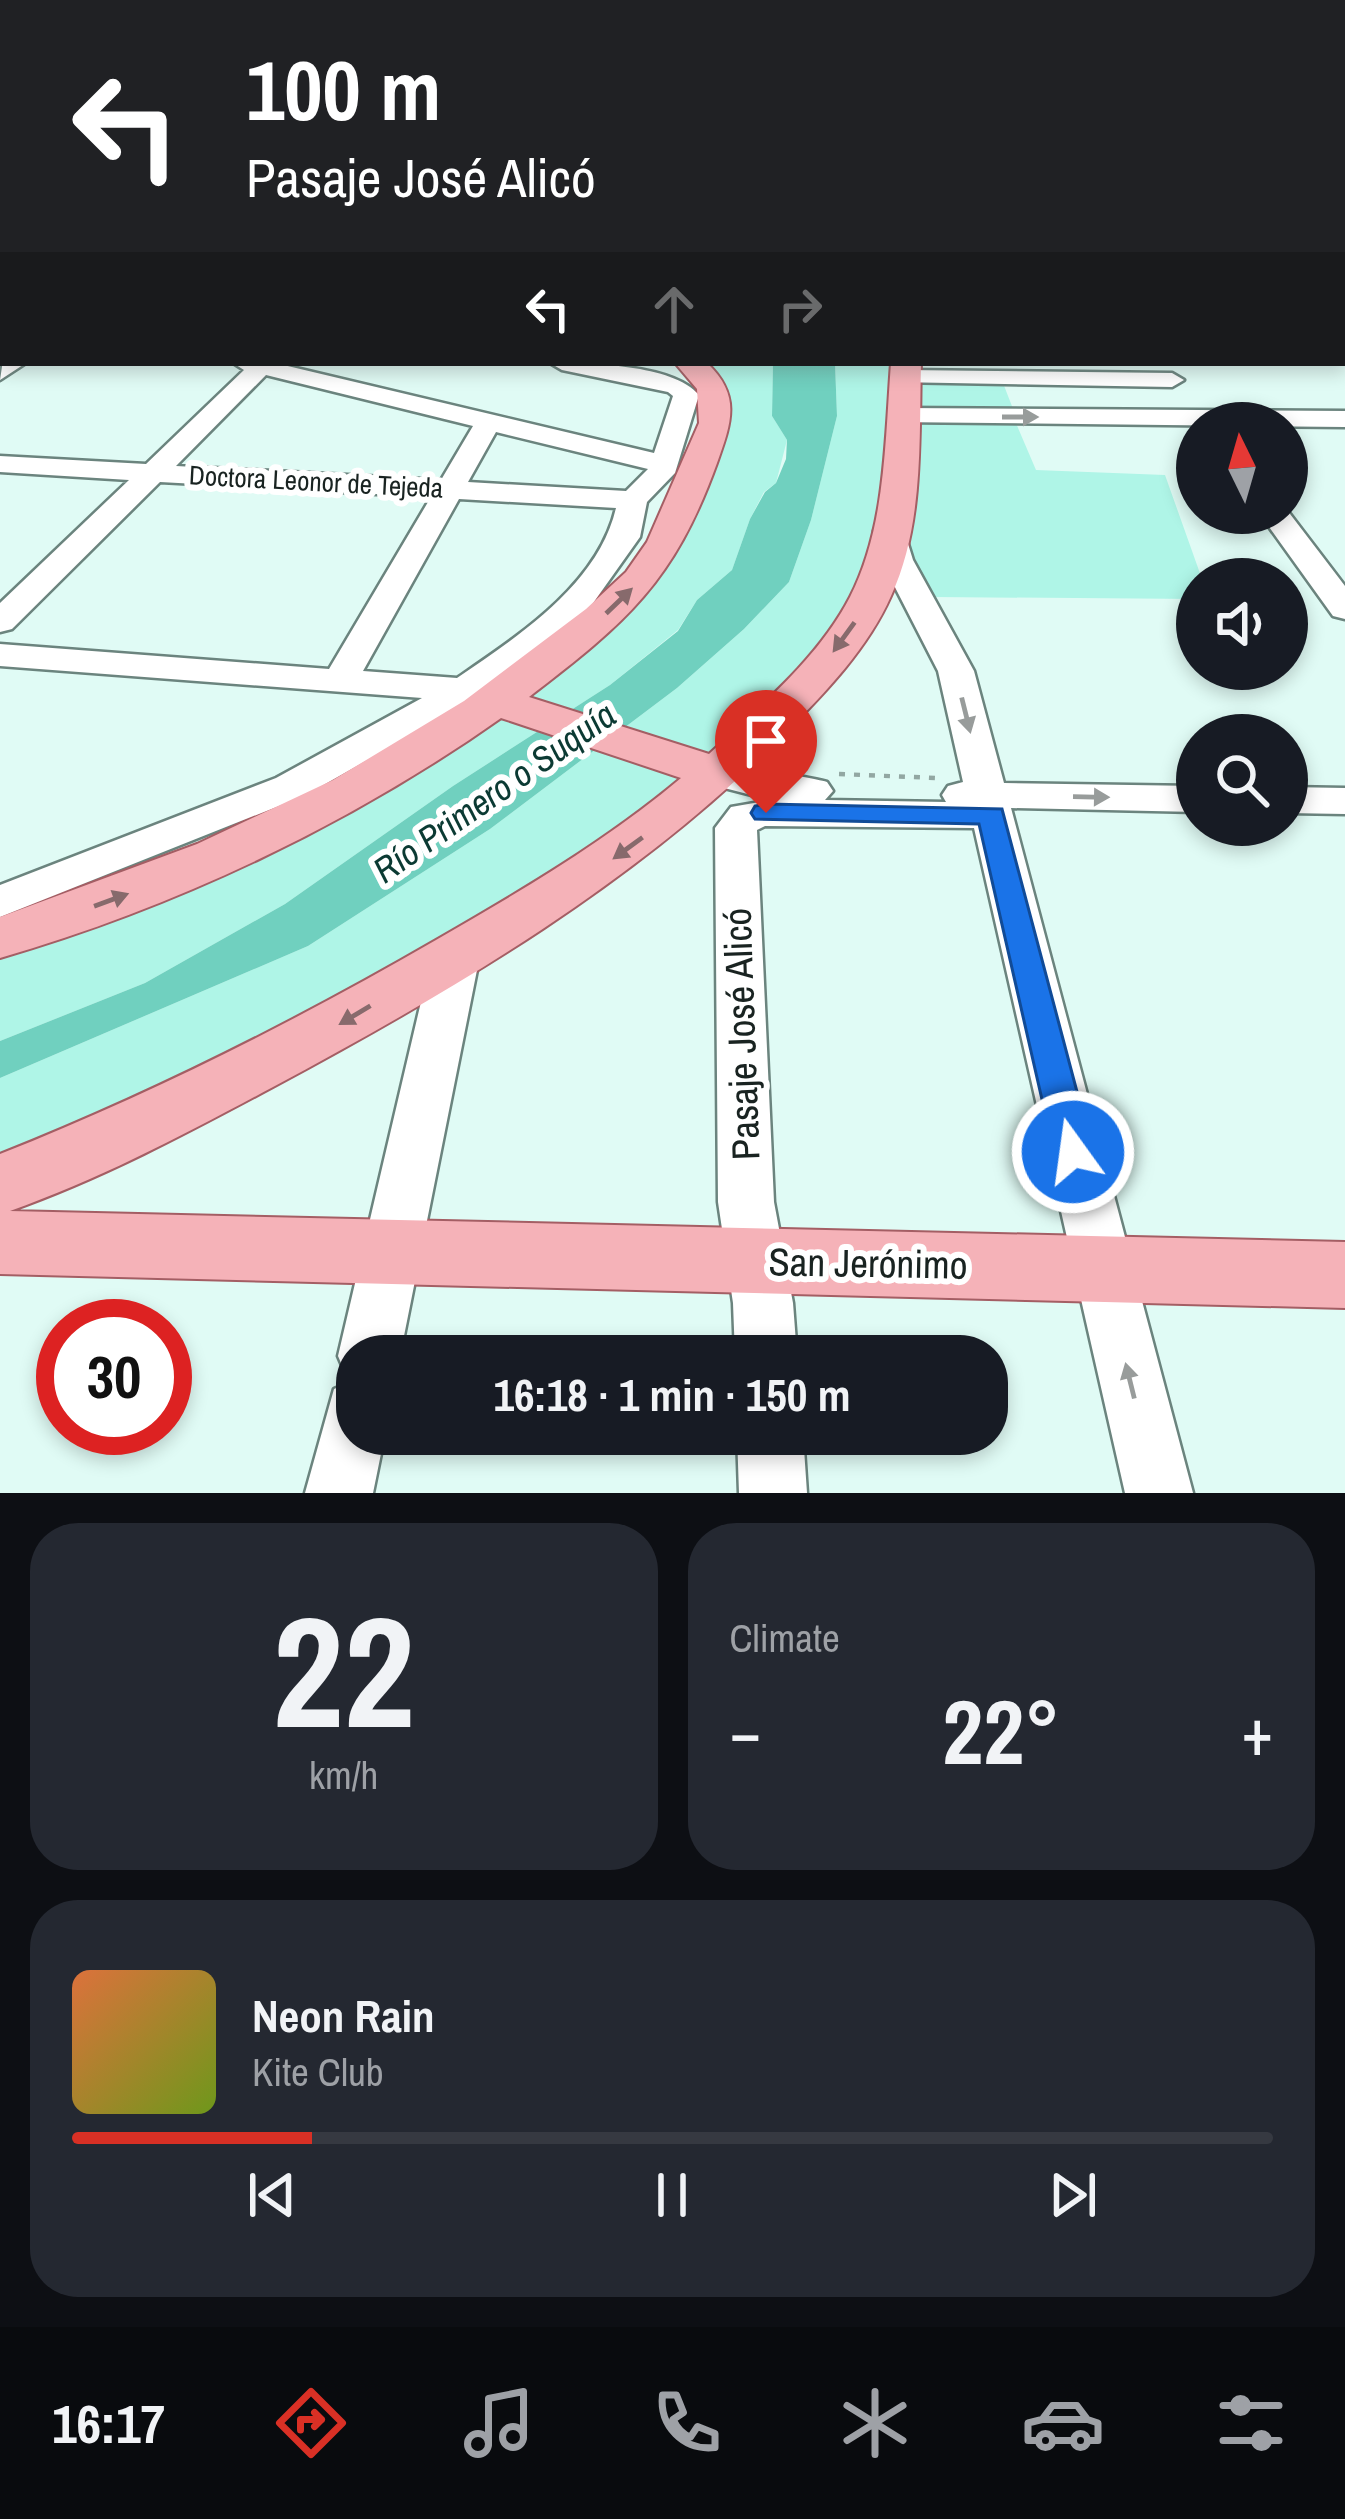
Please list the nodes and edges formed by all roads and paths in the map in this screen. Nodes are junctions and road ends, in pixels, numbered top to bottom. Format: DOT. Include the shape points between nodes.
graph roads {
  1 [pos="252,366"];
  2 [pos="266,366"];
  3 [pos="589,366"];
  4 [pos="306,369"];
  5 [pos="906,370"];
  6 [pos="1167,371"];
  7 [pos="688,377"];
  8 [pos="1191,402"];
  9 [pos="903,416"];
  10 [pos="1308,419"];
  11 [pos="1345,419"];
  12 [pos="1176,420"];
  13 [pos="488,423"];
  14 [pos="0,464"];
  15 [pos="663,464"];
  16 [pos="152,473"];
  17 [pos="451,490"];
  18 [pos="632,500"];
  19 [pos="889,531"];
  20 [pos="1295,534"];
  21 [pos="1331,570"];
  22 [pos="1345,609"];
  23 [pos="0,622"];
  24 [pos="0,655"];
  25 [pos="340,679"];
  26 [pos="498,702"];
  27 [pos="706,770"];
  28 [pos="1176,800"];
  29 [pos="1308,800"];
  30 [pos="1345,801"];
  31 [pos="988,805"];
  32 [pos="0,902"];
  33 [pos="0,938"];
  34 [pos="456,955"];
  35 [pos="0,1185"];
  36 [pos="0,1242"];
  37 [pos="391,1254"];
  38 [pos="757,1261"];
  39 [pos="1102,1269"];
  40 [pos="0,1275"];
  41 [pos="1345,1275"];
  42 [pos="374,1335"];
  43 [pos="764,1335"];
  44 [pos="347,1455"];
  45 [pos="771,1455"];
  46 [pos="339,1493"];
  47 [pos="772,1493"];
  48 [pos="1159,1493"];
  1 -- 16 [label="street"];
  2 -- 4 [label="street"];
  3 -- 7 [label="street"];
  4 -- 13 [label="street"];
  5 -- 6 [label="street"];
  5 -- 9 [label="main road"];
  6 -- 8 [label="street"];
  7 -- 15 [label="street"];
  26 -- 7 [label="main road, one-way" via="619,603 671,533 718,416 716,388"];
  9 -- 12 [label="street, one-way"];
  9 -- 19 [label="main road"];
  10 -- 11 [label="street"];
  13 -- 15 [label="street"];
  13 -- 17 [label="street"];
  14 -- 16 [label="street, Doctora Leonor de Tejeda"];
  15 -- 18 [label="street"];
  16 -- 17 [label="street, Doctora Leonor de Tejeda"];
  16 -- 23 [label="street"];
  17 -- 18 [label="street, Doctora Leonor de Tejeda"];
  17 -- 25 [label="street"];
  18 -- 26 [label="street" via="626,537"];
  19 -- 27 [label="main road, one-way" via="878,580 852,627 784,709"];
  19 -- 31 [label="street, one-way" via="956,671"];
  20 -- 21 [label="street"];
  21 -- 22 [label="street"];
  24 -- 25 [label="street"];
  25 -- 26 [label="street"];
  26 -- 27 [label="main road"];
  26 -- 32 [label="street"];
  33 -- 26 [label="main road, one-way" via="236,851 383,776"];
  27 -- 31 [label="street" via="790,790"];
  27 -- 34 [label="main road, one-way" via="624,852"];
  31 -- 28 [label="street, one-way"];
  29 -- 30 [label="street"];
  31 -- 38 [label="street, Pasaje José Alicó" via="766,813 739,821 746,1202"];
  31 -- 39 [label="street"];
  34 -- 35 [label="main road, one-way" via="306,1042"];
  34 -- 37 [label="street"];
  36 -- 37 [label="main road, San Jerónimo"];
  37 -- 38 [label="main road, San Jerónimo"];
  37 -- 40 [label="main road, San Jerónimo"];
  37 -- 42 [label="street"];
  38 -- 39 [label="main road, San Jerónimo"];
  38 -- 43 [label="street, Pasaje José Alicó"];
  39 -- 41 [label="main road, San Jerónimo"];
  48 -- 39 [label="street, one-way"];
  44 -- 46 [label="street"];
  45 -- 47 [label="street"];
}
